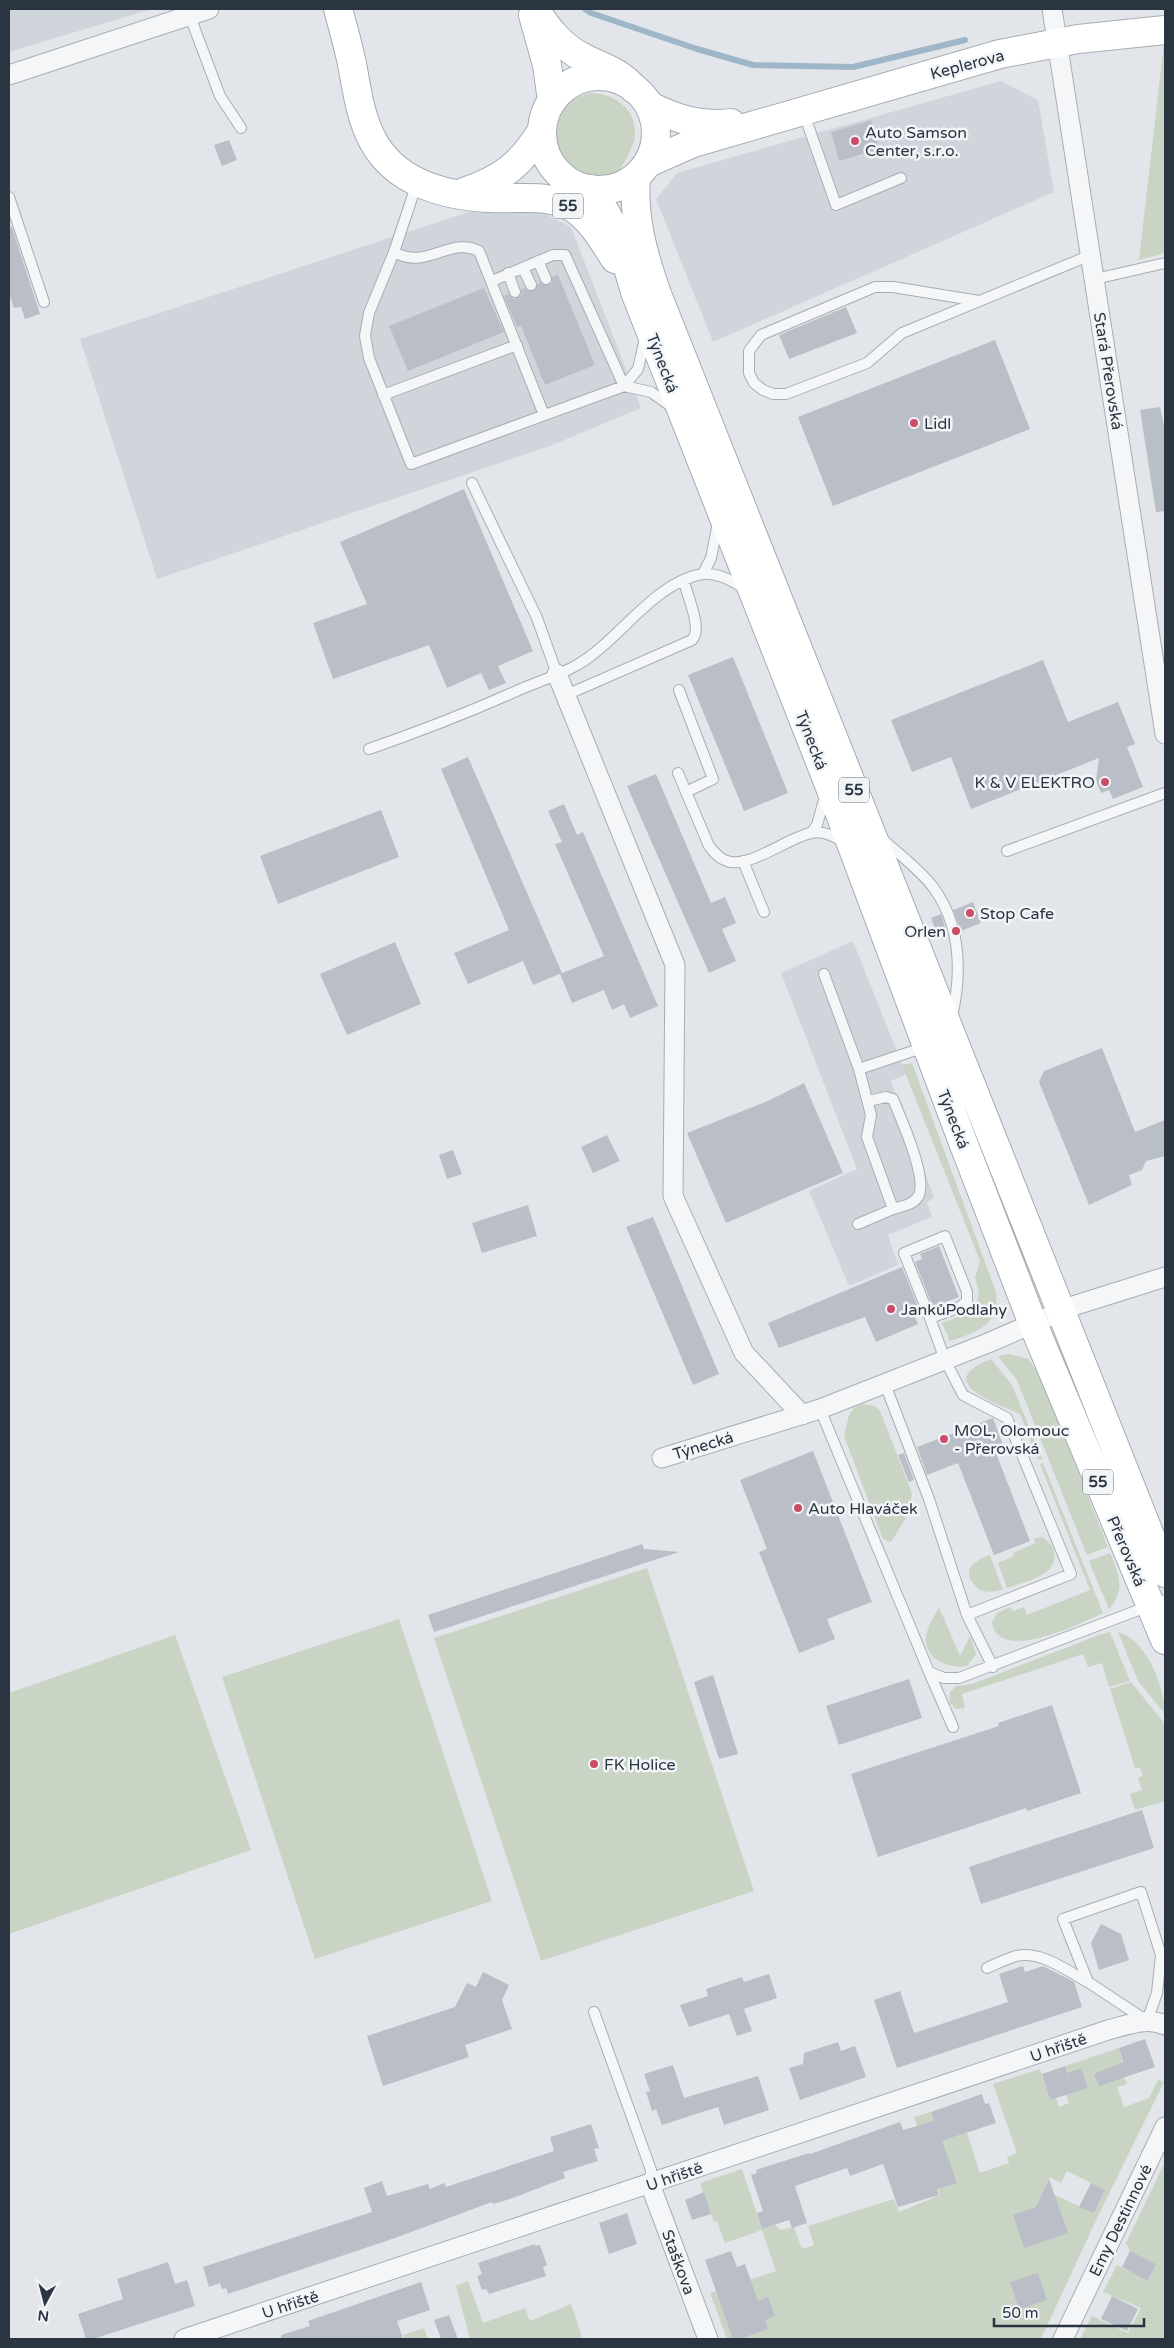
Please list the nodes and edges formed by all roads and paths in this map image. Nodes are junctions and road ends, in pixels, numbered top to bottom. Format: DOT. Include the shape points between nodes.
graph roads {
  1 [pos="209,9"];
  2 [pos="338,9"];
  3 [pos="533,9"];
  4 [pos="1052,9"];
  5 [pos="188,12"];
  6 [pos="1165,30"];
  7 [pos="1057,42"];
  8 [pos="9,76"];
  9 [pos="642,97"];
  10 [pos="552,101"];
  11 [pos="802,110"];
  12 [pos="772,119"];
  13 [pos="241,128"];
  14 [pos="542,130"];
  15 [pos="642,170"];
  16 [pos="560,175"];
  17 [pos="901,178"];
  18 [pos="417,183"];
  19 [pos="590,189"];
  20 [pos="460,194"];
  21 [pos="9,197"];
  22 [pos="394,252"];
  23 [pos="1091,255"];
  24 [pos="538,261"];
  25 [pos="1165,263"];
  26 [pos="523,268"];
  27 [pos="508,273"];
  28 [pos="546,279"];
  29 [pos="1095,280"];
  30 [pos="492,281"];
  31 [pos="531,285"];
  32 [pos="515,292"];
  33 [pos="635,292"];
  34 [pos="44,302"];
  35 [pos="979,302"];
  36 [pos="647,322"];
  37 [pos="517,345"];
  38 [pos="624,386"];
  39 [pos="383,395"];
  40 [pos="544,415"];
  41 [pos="683,415"];
  42 [pos="472,483"];
  43 [pos="720,510"];
  44 [pos="703,574"];
  45 [pos="684,582"];
  46 [pos="755,595"];
  47 [pos="557,674"];
  48 [pos="679,690"];
  49 [pos="566,695"];
  50 [pos="1165,734"];
  51 [pos="369,749"];
  52 [pos="678,773"];
  53 [pos="828,782"];
  54 [pos="686,792"];
  55 [pos="1165,793"];
  56 [pos="870,829"];
  57 [pos="812,832"];
  58 [pos="1007,851"];
  59 [pos="854,852"];
  60 [pos="744,862"];
  61 [pos="764,912"];
  62 [pos="824,974"];
  63 [pos="949,1027"];
  64 [pos="926,1046"];
  65 [pos="859,1068"];
  66 [pos="868,1101"];
  67 [pos="892,1209"];
  68 [pos="858,1224"];
  69 [pos="1165,1277"];
  70 [pos="1061,1311"];
  71 [pos="930,1318"];
  72 [pos="1033,1324"];
  73 [pos="945,1360"];
  74 [pos="885,1384"];
  75 [pos="820,1409"];
  76 [pos="802,1415"];
  77 [pos="662,1458"];
  78 [pos="1165,1573"];
  79 [pos="1158,1603"];
  80 [pos="967,1615"];
  81 [pos="1165,1640"];
  82 [pos="993,1667"];
  83 [pos="929,1672"];
  84 [pos="953,1727"];
  85 [pos="987,1968"];
  86 [pos="1088,1982"];
  87 [pos="594,2012"];
  88 [pos="1147,2021"];
  89 [pos="1165,2025"];
  90 [pos="1165,2127"];
  91 [pos="650,2184"];
  92 [pos="184,2339"];
  93 [pos="708,2339"];
  94 [pos="1063,2339"];
  1 -- 5 [label="street"];
  2 -- 18 [label="main road, 55" via="361,111 372,139 389,162"];
  3 -- 9 [label="main road" via="564,45 619,73"];
  3 -- 10 [label="main road"];
  4 -- 7 [label="street, Stará Přerovská"];
  5 -- 8 [label="street"];
  5 -- 13 [label="lane" via="220,96"];
  6 -- 7 [label="main road, Keplerova"];
  7 -- 11 [label="main road, Keplerova" via="976,61"];
  7 -- 23 [label="street, Stará Přerovská"];
  9 -- 10 [label="main road, 55" via="623,82 610,77 590,77 568,85"];
  9 -- 12 [label="main road, Keplerova" via="684,120 708,125"];
  9 -- 15 [label="main road, Týnecká / 55" via="655,123 656,138"];
  10 -- 14 [label="main road, 55"];
  11 -- 12 [label="main road, Keplerova"];
  11 -- 17 [label="lane" via="836,205"];
  12 -- 15 [label="main road, Keplerova" via="682,147"];
  14 -- 16 [label="main road, 55" via="547,158"];
  14 -- 20 [label="main road, 55" via="531,148 510,170 490,183"];
  15 -- 19 [label="main road, 55" via="613,188"];
  15 -- 56 [label="main road, Týnecká / 55" via="634,200 637,230 648,268"];
  16 -- 19 [label="main road, 55"];
  16 -- 20 [label="main road, 55" via="529,177 483,192"];
  18 -- 20 [label="main road, 55"];
  18 -- 22 [label="lane"];
  19 -- 33 [label="main road, Týnecká / 55" via="618,234"];
  20 -- 33 [label="main road, 55" via="489,198 539,197 576,210 598,234"];
  21 -- 34 [label="lane"];
  22 -- 30 [label="lane" via="415,259 446,250 473,248 480,251"];
  22 -- 39 [label="lane" via="366,323 367,350"];
  23 -- 29 [label="street, Stará Přerovská"];
  23 -- 35 [label="lane"];
  24 -- 26 [label="lane"];
  24 -- 28 [label="lane"];
  24 -- 38 [label="lane" via="558,253 568,258"];
  25 -- 29 [label="lane"];
  26 -- 27 [label="lane"];
  26 -- 31 [label="lane"];
  27 -- 30 [label="lane"];
  27 -- 32 [label="lane"];
  29 -- 50 [label="street, Stará Přerovská"];
  30 -- 37 [label="lane"];
  33 -- 36 [label="main road, Týnecká / 55"];
  35 -- 35 [label="lane" via="898,335 867,363 792,393 779,395 763,390 749,373 749,351 761,335 875,287 893,287"];
  36 -- 38 [label="lane" via="640,362 634,376"];
  36 -- 41 [label="main road, Týnecká / 55"];
  37 -- 39 [label="lane"];
  37 -- 40 [label="lane"];
  38 -- 40 [label="lane"];
  38 -- 41 [label="lane" via="651,392"];
  39 -- 40 [label="lane" via="411,464"];
  41 -- 43 [label="main road, Týnecká / 55"];
  42 -- 47 [label="lane" via="537,618"];
  43 -- 44 [label="lane" via="713,552"];
  43 -- 46 [label="main road, Týnecká / 55"];
  44 -- 45 [label="lane"];
  44 -- 46 [label="lane" via="728,579"];
  45 -- 47 [label="lane" via="658,597 602,648 576,666"];
  45 -- 49 [label="lane" via="697,627 692,640"];
  46 -- 53 [label="main road, Týnecká / 55"];
  47 -- 49 [label="street"];
  47 -- 51 [label="lane" via="439,725"];
  48 -- 54 [label="lane" via="714,779"];
  49 -- 76 [label="street" via="675,965 673,1196 744,1354"];
  52 -- 54 [label="lane"];
  53 -- 57 [label="lane" via="821,814"];
  53 -- 59 [label="main road, Týnecká / 55"];
  54 -- 60 [label="lane" via="713,850 728,862"];
  55 -- 58 [label="lane"];
  56 -- 63 [label="main road, Týnecká / 55"];
  56 -- 63 [label="lane" via="914,867 944,904 956,936 959,966"];
  57 -- 59 [label="lane" via="838,839"];
  57 -- 60 [label="lane"];
  59 -- 64 [label="main road, Týnecká / 55"];
  60 -- 61 [label="lane"];
  62 -- 65 [label="lane"];
  63 -- 70 [label="main road, Týnecká / 55"];
  64 -- 65 [label="lane"];
  64 -- 72 [label="main road, Týnecká / 55"];
  65 -- 66 [label="lane"];
  66 -- 67 [label="lane" via="871,1115 868,1137"];
  66 -- 67 [label="lane" via="886,1096 893,1099 914,1150 921,1187 918,1196 911,1204"];
  67 -- 68 [label="lane"];
  69 -- 70 [label="street, Týnecká"];
  70 -- 72 [label="street, Týnecká"];
  70 -- 78 [label="main road, Přerovská / 55"];
  71 -- 71 [label="lane" via="960,1307 967,1301 967,1292 945,1236 904,1253"];
  71 -- 73 [label="lane"];
  72 -- 73 [label="street, Týnecká"];
  72 -- 79 [label="main road, Přerovská / 55"];
  73 -- 74 [label="street, Týnecká"];
  73 -- 80 [label="lane" via="964,1395 1007,1418 1071,1574"];
  74 -- 75 [label="street, Týnecká"];
  74 -- 80 [label="lane" via="930,1499"];
  75 -- 76 [label="street, Týnecká"];
  75 -- 83 [label="lane"];
  76 -- 77 [label="street, Týnecká"];
  79 -- 81 [label="main road, Přerovská / 55"];
  79 -- 82 [label="lane"];
  80 -- 82 [label="lane"];
  82 -- 83 [label="lane" via="959,1678 944,1678"];
  83 -- 84 [label="lane"];
  85 -- 86 [label="lane" via="1017,1956 1029,1955 1047,1960"];
  86 -- 88 [label="lane"];
  86 -- 88 [label="lane" via="1063,1919 1141,1892 1161,1955 1157,1993"];
  87 -- 91 [label="lane" via="651,2170"];
  88 -- 89 [label="street, U hřiště"];
  88 -- 91 [label="street, U hřiště" via="1108,2030"];
  90 -- 94 [label="street, Emy Destinnové"];
  91 -- 92 [label="street, U hřiště"];
  91 -- 93 [label="street, Staškova"];
}
